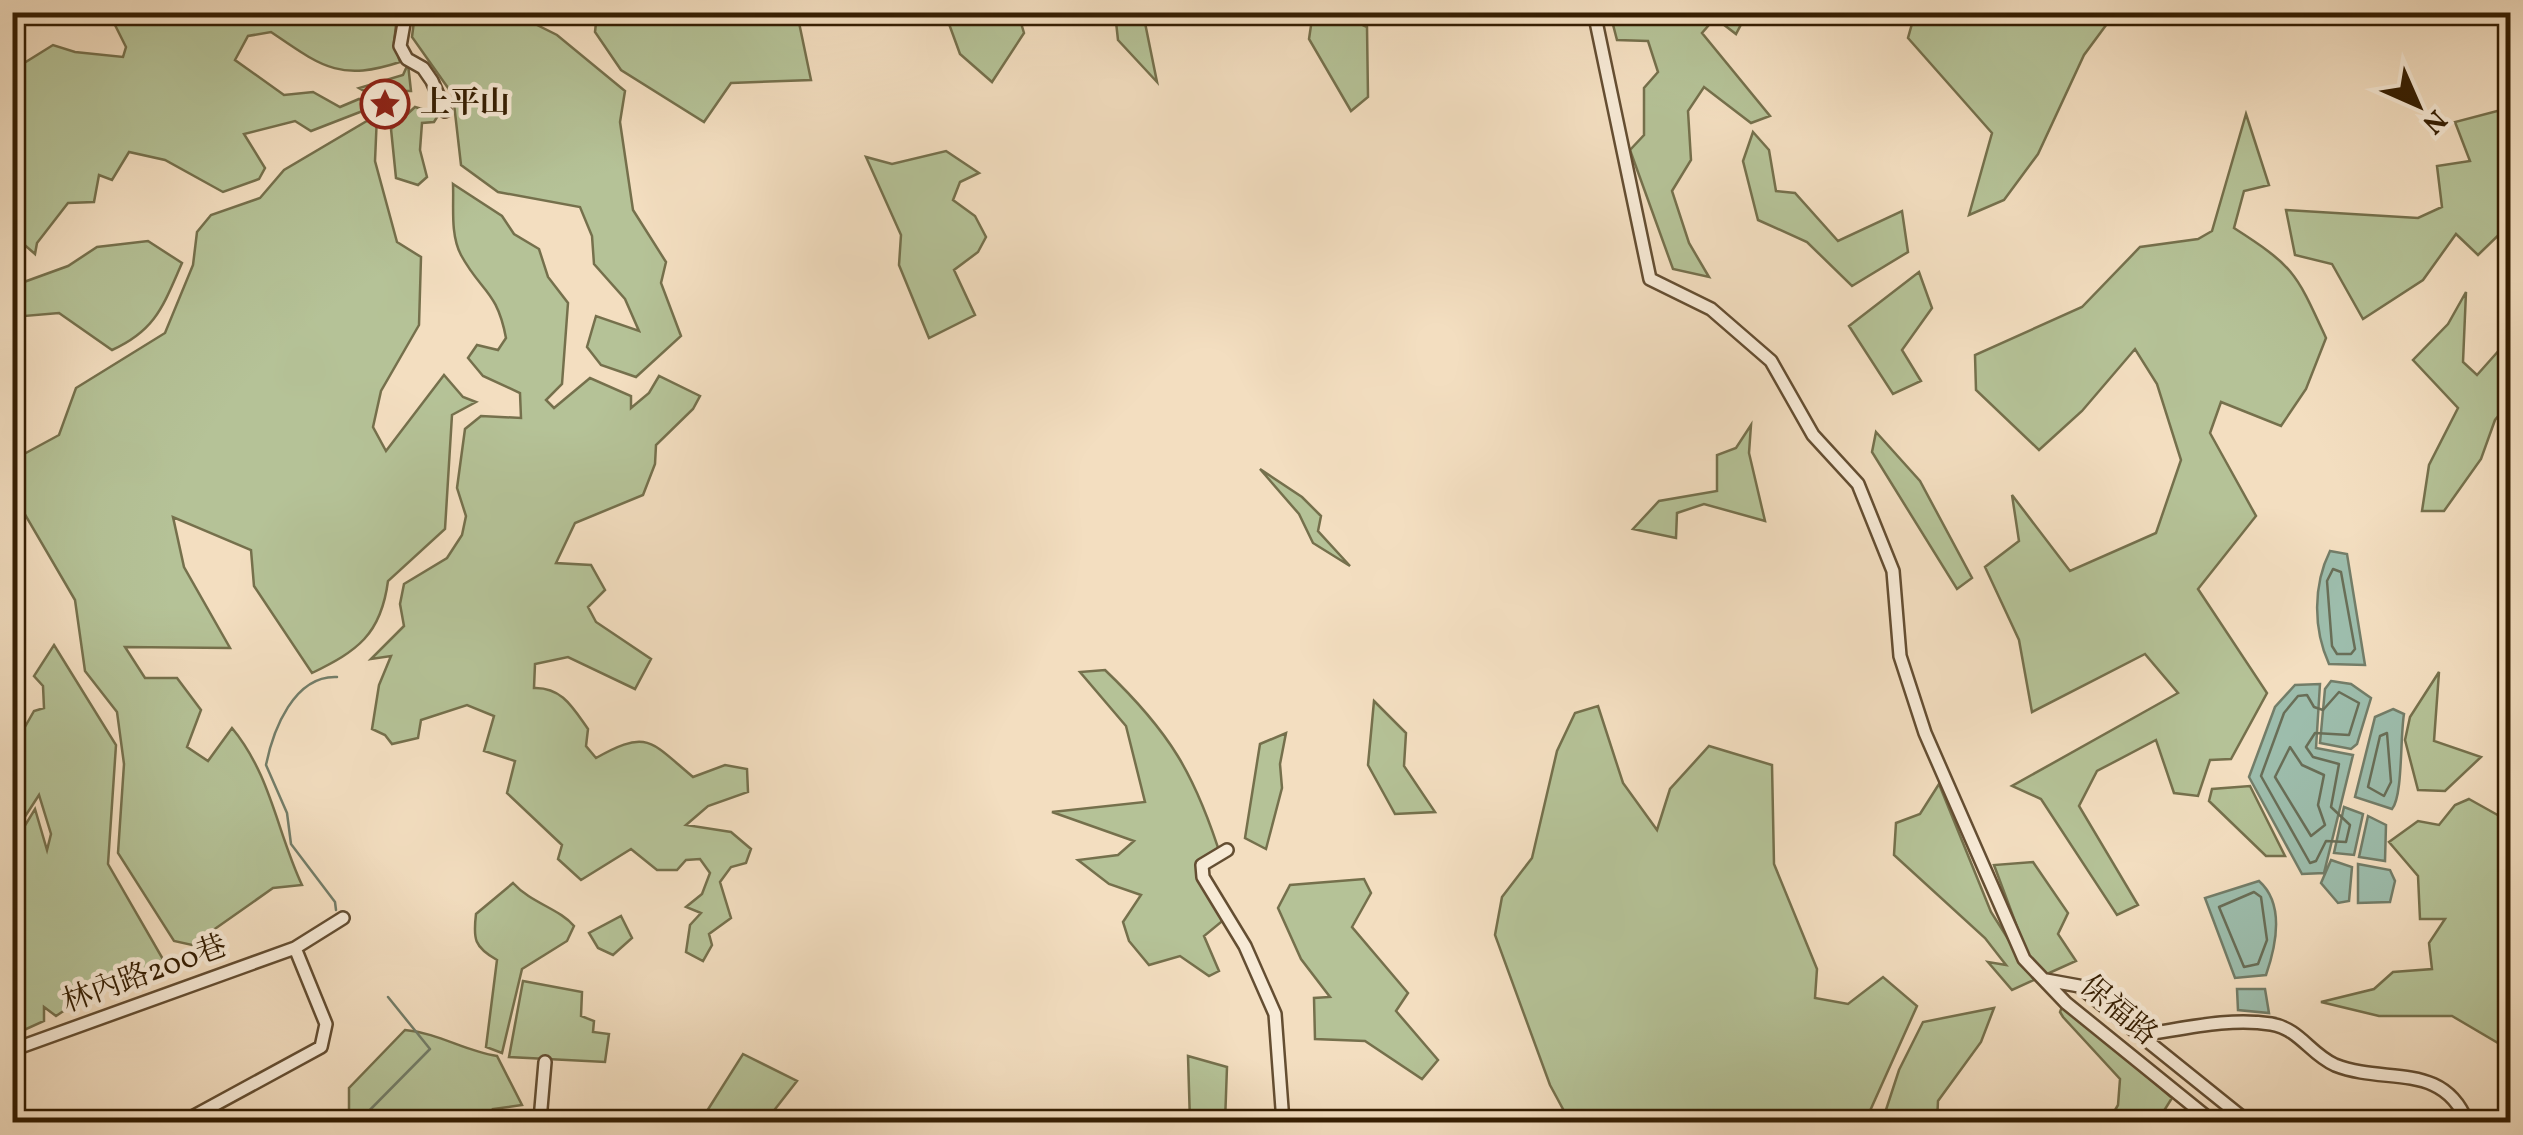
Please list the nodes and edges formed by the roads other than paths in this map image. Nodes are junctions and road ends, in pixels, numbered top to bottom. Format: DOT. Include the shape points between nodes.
graph roads {
  1 [pos="406,12"];
  2 [pos="1594,12"];
  3 [pos="2499,12"];
  4 [pos="2510,18"];
  5 [pos="444,110"];
  6 [pos="1227,850"];
  7 [pos="344,918"];
  8 [pos="295,948"];
  9 [pos="2046,980"];
  10 [pos="2141,1036"];
  11 [pos="12,1050"];
  12 [pos="545,1062"];
  13 [pos="502,1120"];
  14 [pos="183,1122"];
  15 [pos="1283,1122"];
  16 [pos="2213,1122"];
  17 [pos="2248,1122"];
  18 [pos="2467,1122"];
  1 -- 5 [label="street" via="400,46 432,81"];
  2 -- 9 [label="street" via="1650,279 1710,309 1771,361 1813,436 1858,484 1893,571 1900,656 1925,733 2024,959"];
  3 -- 4 [label="street"];
  6 -- 15 [label="street" via="1202,865 1203,877 1245,946 1275,1014"];
  7 -- 8 [label="street, 林內路200巷"];
  8 -- 11 [label="street, 林內路200巷"];
  8 -- 14 [label="street" via="326,1024 321,1047"];
  9 -- 10 [label="street, 保福路" via="2079,986"];
  9 -- 16 [label="street, 保福路"];
  10 -- 17 [label="street, 保福路"];
  10 -- 18 [label="street" via="2234,1022 2292,1029 2332,1064 2434,1084 2456,1098"];
  12 -- 13 [label="street" via="540,1120"];
}
